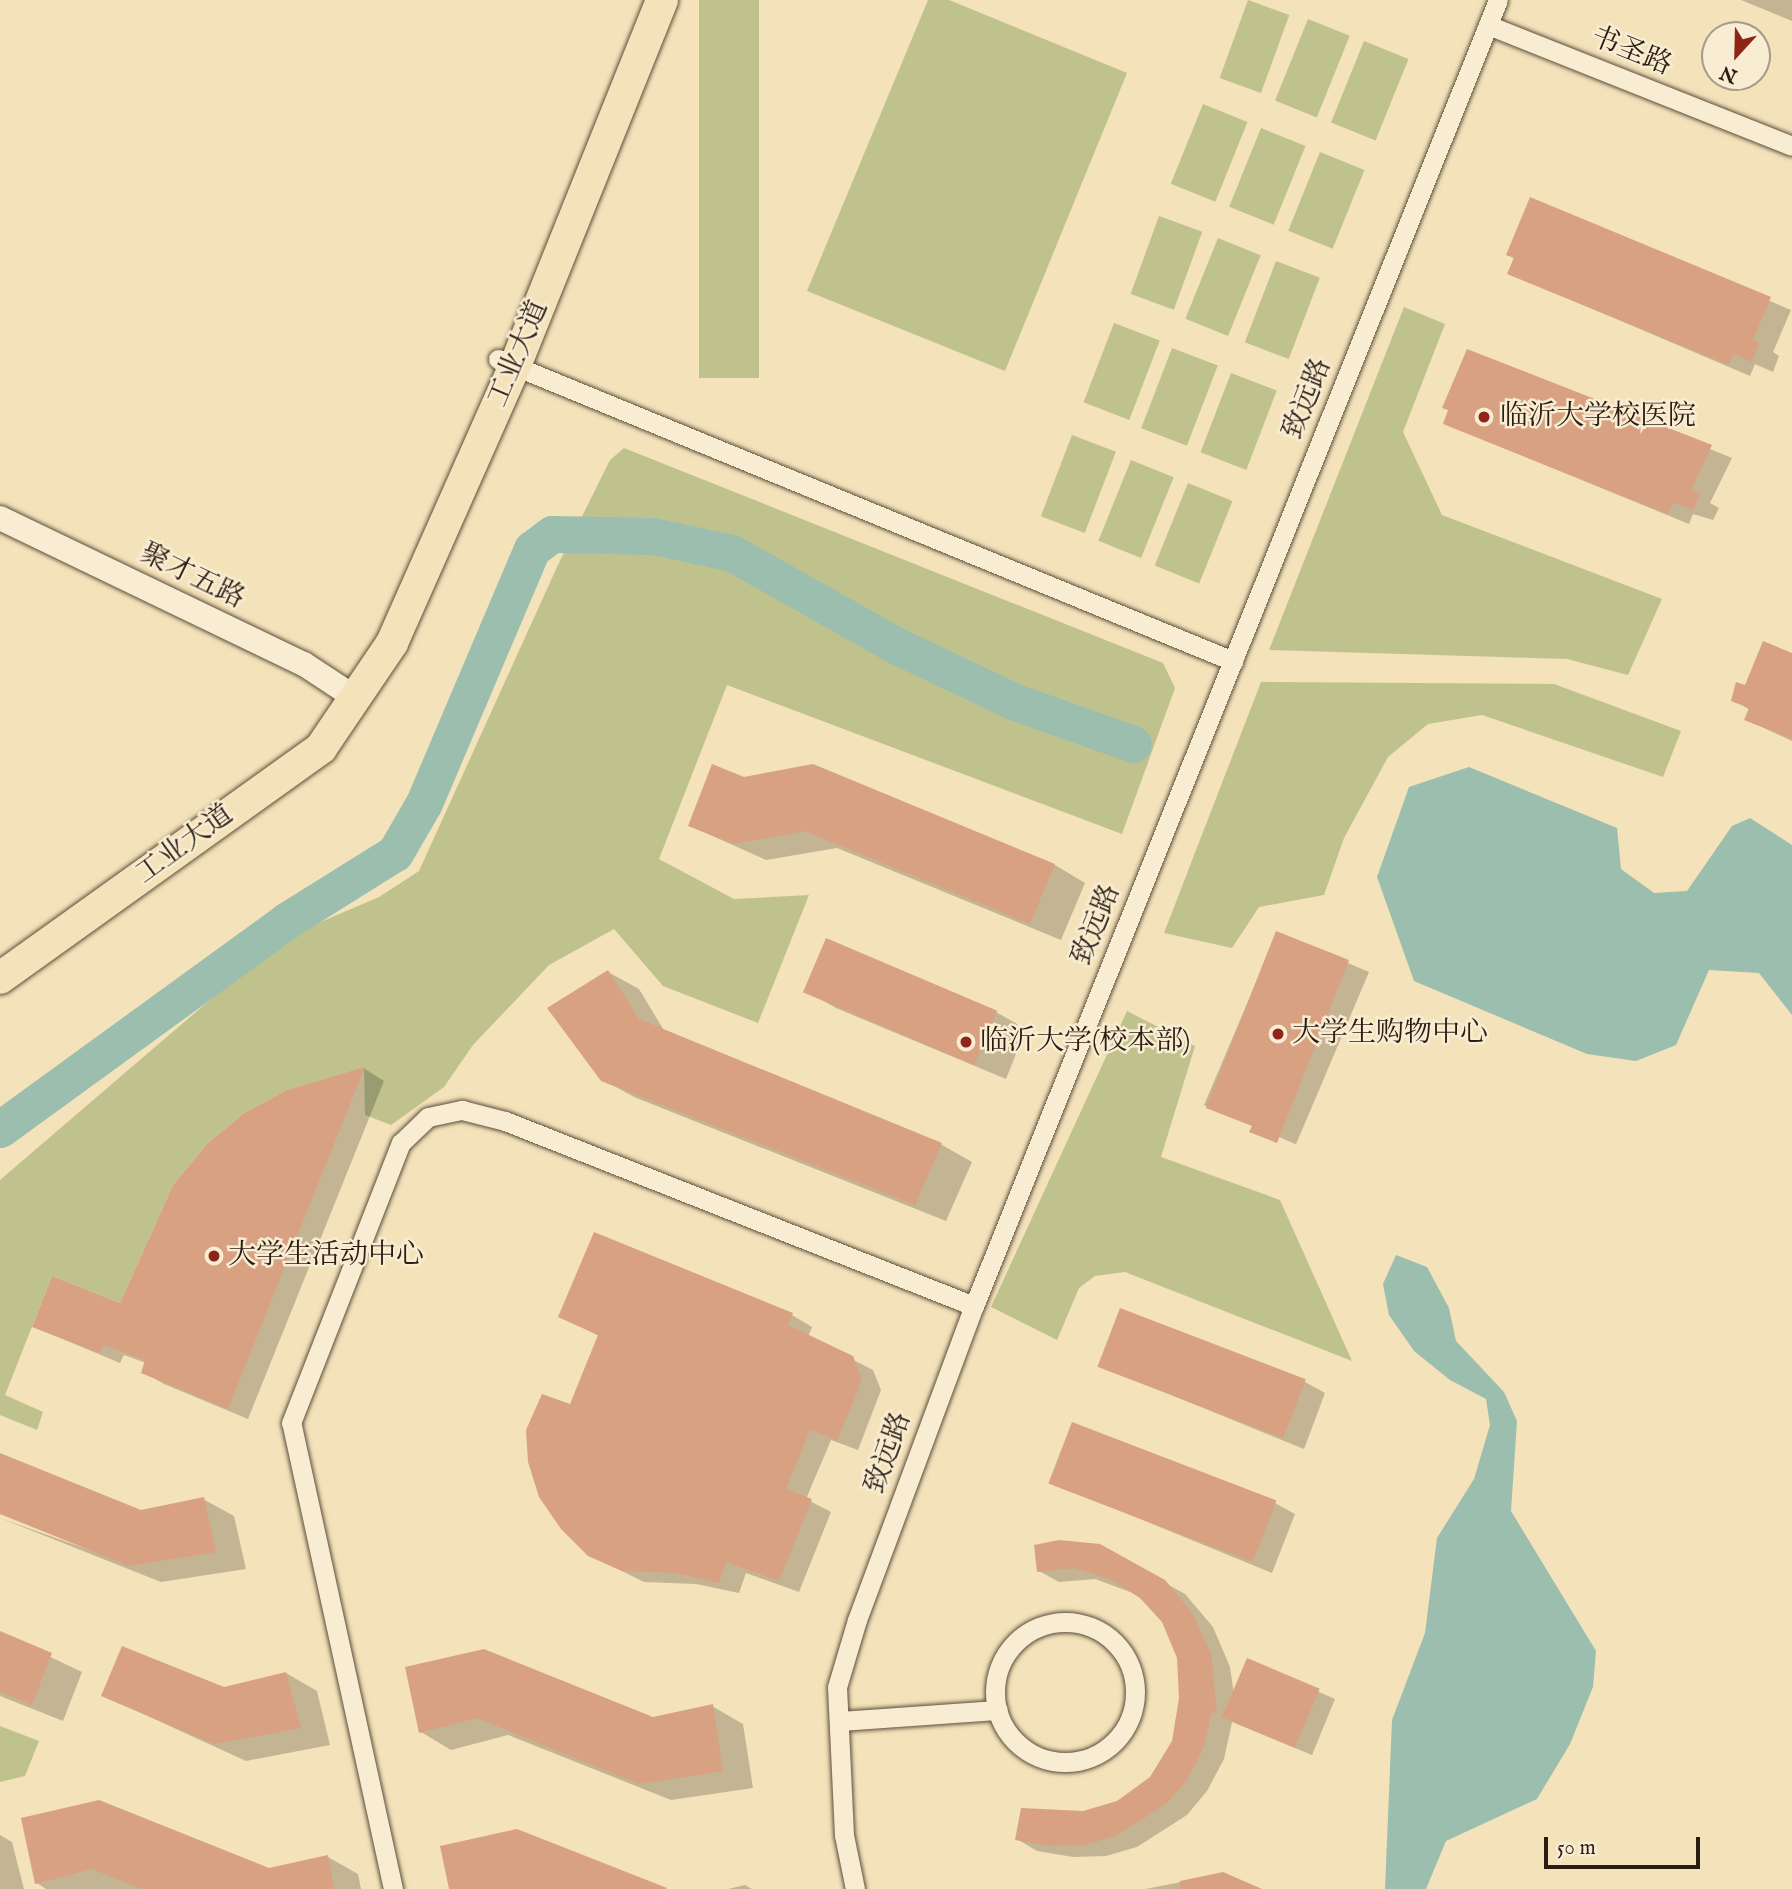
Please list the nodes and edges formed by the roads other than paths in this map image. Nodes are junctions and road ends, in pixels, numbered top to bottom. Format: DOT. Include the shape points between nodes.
graph roads {
  1 [pos="642,0"];
  2 [pos="662,0"];
  3 [pos="1498,0"];
  4 [pos="1488,25"];
  5 [pos="1792,146"];
  6 [pos="506,362"];
  7 [pos="0,518"];
  8 [pos="1233,661"];
  9 [pos="354,697"];
  10 [pos="0,953"];
  11 [pos="0,978"];
  12 [pos="974,1306"];
  13 [pos="998,1710"];
  14 [pos="839,1721"];
  15 [pos="393,1889"];
  16 [pos="855,1889"];
  1 -- 6 [label="main road, 工业大道"];
  2 -- 6 [label="main road, 工业大道"];
  3 -- 4 [label="street, 致远路"];
  4 -- 5 [label="street, 书圣路"];
  4 -- 8 [label="street, 致远路"];
  6 -- 8 [label="street" via="846,498"];
  6 -- 9 [label="main road, 工业大道" via="374,636"];
  7 -- 9 [label="street, 聚才五路" via="304,664"];
  8 -- 12 [label="street, 致远路"];
  9 -- 10 [label="main road, 工业大道"];
  9 -- 11 [label="main road, 工业大道" via="321,748"];
  12 -- 14 [label="street, 致远路" via="857,1620 837,1687"];
  12 -- 15 [label="street" via="505,1121 463,1110 450,1112 428,1117 401,1143 291,1423"];
  13 -- 13 [label="street" via="1010,1737 1044,1759 1068,1763 1090,1758 1124,1731 1136,1695 1133,1675 1118,1646 1107,1636 1065,1622 1039,1627 1006,1654 996,1676"];
  13 -- 14 [label="street"];
  14 -- 16 [label="street, 致远路" via="844,1835"];
}
